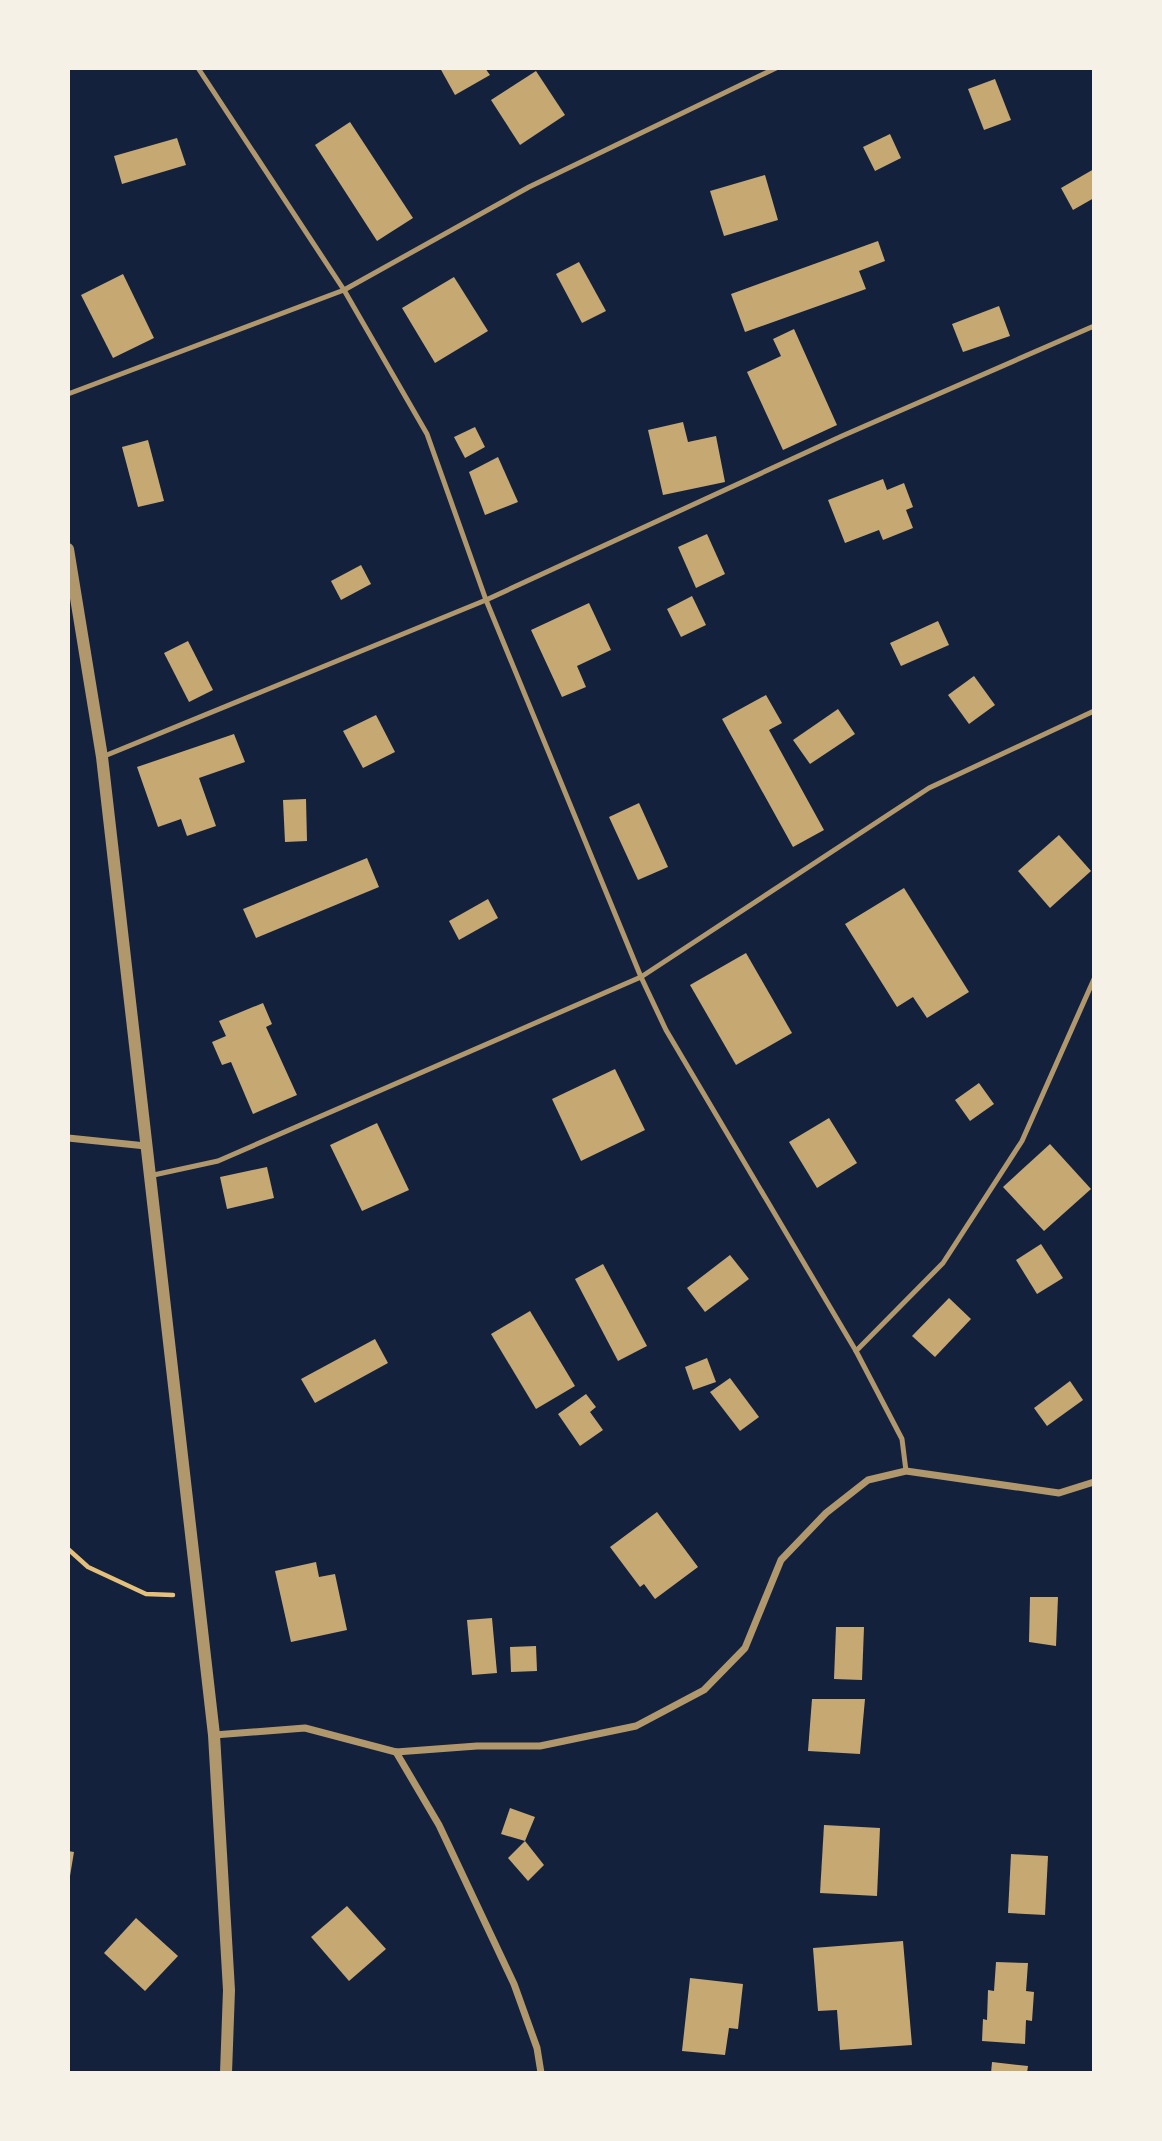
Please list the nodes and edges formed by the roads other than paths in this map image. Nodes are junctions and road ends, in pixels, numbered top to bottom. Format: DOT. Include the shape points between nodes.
graph roads {
  1 [pos="198,68"];
  2 [pos="776,68"];
  3 [pos="344,290"];
  4 [pos="1094,326"];
  5 [pos="68,394"];
  6 [pos="68,549"];
  7 [pos="486,600"];
  8 [pos="1094,711"];
  9 [pos="102,757"];
  10 [pos="641,977"];
  11 [pos="1094,979"];
  12 [pos="68,1138"];
  13 [pos="146,1146"];
  14 [pos="149,1176"];
  15 [pos="856,1351"];
  16 [pos="906,1471"];
  17 [pos="1094,1482"];
  18 [pos="214,1735"];
  19 [pos="396,1752"];
  20 [pos="226,2073"];
  21 [pos="541,2073"];
  1 -- 3 [label="lane"];
  2 -- 3 [label="lane" via="529,187"];
  3 -- 5 [label="lane"];
  3 -- 7 [label="lane" via="428,434"];
  4 -- 7 [label="lane"];
  6 -- 9 [label="street"];
  7 -- 9 [label="lane"];
  7 -- 10 [label="lane"];
  8 -- 10 [label="lane" via="929,788"];
  9 -- 13 [label="street"];
  10 -- 14 [label="lane" via="219,1161"];
  10 -- 15 [label="lane" via="666,1030"];
  11 -- 15 [label="lane" via="1022,1141 943,1263"];
  12 -- 13 [label="street"];
  13 -- 14 [label="street"];
  14 -- 18 [label="street"];
  15 -- 16 [label="lane" via="902,1439"];
  16 -- 17 [label="street" via="1059,1493"];
  16 -- 19 [label="street" via="868,1479 826,1513 781,1560 745,1648 704,1689 636,1726 540,1746"];
  18 -- 19 [label="street" via="305,1728"];
  18 -- 20 [label="street" via="229,1990"];
  19 -- 21 [label="street" via="439,1825 514,1984"];
}
